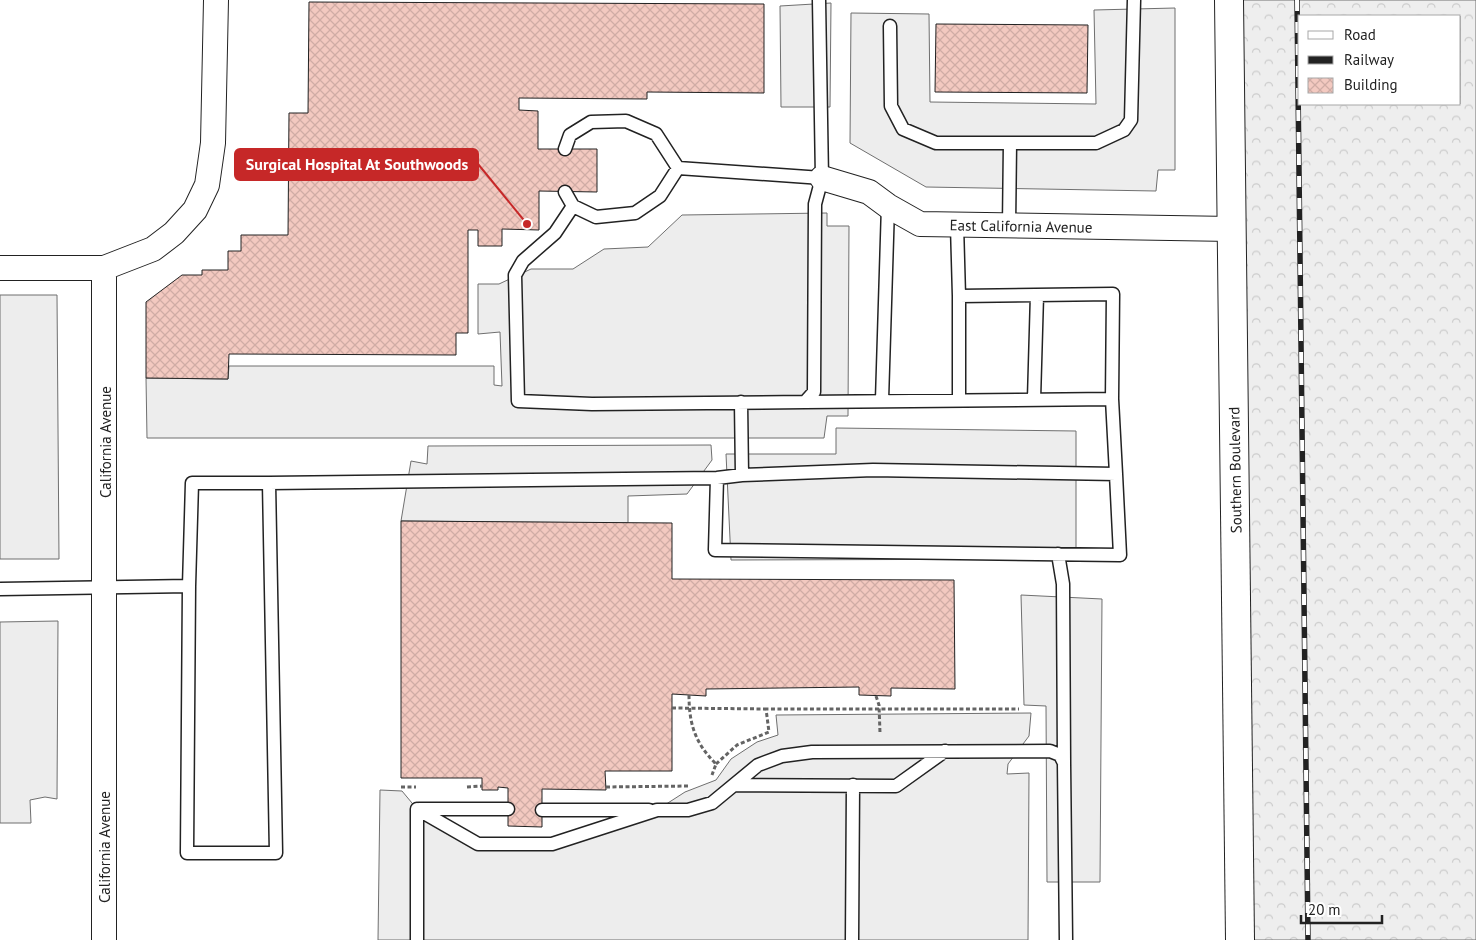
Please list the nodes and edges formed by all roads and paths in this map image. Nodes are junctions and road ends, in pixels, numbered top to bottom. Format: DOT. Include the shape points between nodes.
graph roads {
  1 [pos="216,0"];
  2 [pos="819,0"];
  3 [pos="1134,0"];
  4 [pos="1229,0"];
  5 [pos="890,26"];
  6 [pos="1010,143"];
  7 [pos="565,149"];
  8 [pos="678,168"];
  9 [pos="822,178"];
  10 [pos="565,192"];
  11 [pos="573,206"];
  12 [pos="888,206"];
  13 [pos="957,225"];
  14 [pos="1009,226"];
  15 [pos="1232,229"];
  16 [pos="0,268"];
  17 [pos="104,268"];
  18 [pos="1037,295"];
  19 [pos="959,296"];
  20 [pos="959,399"];
  21 [pos="1034,399"];
  22 [pos="1112,399"];
  23 [pos="882,400"];
  24 [pos="741,402"];
  25 [pos="805,402"];
  26 [pos="1116,474"];
  27 [pos="742,475"];
  28 [pos="717,478"];
  29 [pos="269,483"];
  30 [pos="1058,554"];
  31 [pos="189,586"];
  32 [pos="0,589"];
  33 [pos="105,589"];
  34 [pos="689,695"];
  35 [pos="876,696"];
  36 [pos="672,708"];
  37 [pos="689,708"];
  38 [pos="766,709"];
  39 [pos="880,709"];
  40 [pos="1019,709"];
  41 [pos="880,734"];
  42 [pos="945,751"];
  43 [pos="1064,763"];
  44 [pos="716,764"];
  45 [pos="707,780"];
  46 [pos="734,785"];
  47 [pos="695,786"];
  48 [pos="854,786"];
  49 [pos="606,787"];
  50 [pos="417,809"];
  51 [pos="508,809"];
  52 [pos="542,810"];
  53 [pos="657,810"];
  54 [pos="104,940"];
  55 [pos="417,940"];
  56 [pos="852,940"];
  57 [pos="1066,940"];
  58 [pos="1240,940"];
  1 -- 17 [label="street" via="213,143 206,185 195,210 174,233 153,249"];
  2 -- 9 [label="lane"];
  3 -- 6 [label="lane" via="1131,120 1124,130 1096,143"];
  4 -- 15 [label="street, Southern Boulevard"];
  5 -- 6 [label="lane" via="891,106 903,129 936,143"];
  6 -- 14 [label="lane"];
  7 -- 8 [label="lane" via="570,135 592,122 626,121 656,134"];
  8 -- 9 [label="lane"];
  8 -- 11 [label="lane" via="660,196 634,213 596,217"];
  9 -- 12 [label="street, East California Avenue" via="869,192"];
  9 -- 25 [label="lane" via="815,204 814,392"];
  10 -- 11 [label="lane"];
  11 -- 24 [label="lane" via="555,234 523,261 515,274 518,401 592,404"];
  12 -- 13 [label="street, East California Avenue" via="920,224"];
  12 -- 23 [label="lane"];
  13 -- 14 [label="street, East California Avenue"];
  13 -- 19 [label="lane"];
  14 -- 15 [label="street, East California Avenue"];
  15 -- 58 [label="street, Southern Boulevard"];
  16 -- 17 [label="street"];
  17 -- 33 [label="street, California Avenue"];
  18 -- 19 [label="lane"];
  18 -- 21 [label="lane"];
  18 -- 22 [label="lane" via="1113,294"];
  19 -- 20 [label="lane"];
  20 -- 21 [label="lane"];
  20 -- 23 [label="lane"];
  21 -- 22 [label="lane"];
  22 -- 26 [label="lane"];
  23 -- 25 [label="lane"];
  24 -- 25 [label="lane"];
  24 -- 27 [label="lane"];
  26 -- 27 [label="lane" via="873,470"];
  26 -- 30 [label="lane" via="1120,555"];
  27 -- 28 [label="lane"];
  28 -- 29 [label="lane"];
  28 -- 30 [label="lane" via="715,550"];
  29 -- 31 [label="lane" via="192,483"];
  29 -- 31 [label="lane" via="276,853 187,853"];
  30 -- 43 [label="lane" via="1063,584"];
  31 -- 33 [label="lane"];
  32 -- 33 [label="lane"];
  33 -- 54 [label="street, California Avenue"];
  34 -- 37 [label="path"];
  35 -- 39 [label="path"];
  36 -- 37 [label="path"];
  37 -- 38 [label="path"];
  37 -- 44 [label="path" via="690,726 696,741"];
  38 -- 39 [label="path"];
  38 -- 44 [label="path" via="770,732 746,740"];
  39 -- 40 [label="path"];
  39 -- 41 [label="path"];
  42 -- 43 [label="lane" via="1050,751 1060,755"];
  42 -- 46 [label="lane" via="812,752 782,756 758,765"];
  42 -- 48 [label="lane" via="896,786"];
  43 -- 57 [label="lane"];
  44 -- 45 [label="path"];
  46 -- 48 [label="lane"];
  46 -- 53 [label="lane" via="712,803 688,810"];
  47 -- 49 [label="path"];
  48 -- 56 [label="lane"];
  50 -- 51 [label="lane"];
  50 -- 53 [label="lane" via="478,844 552,844"];
  50 -- 55 [label="lane"];
  52 -- 53 [label="lane"];
}
